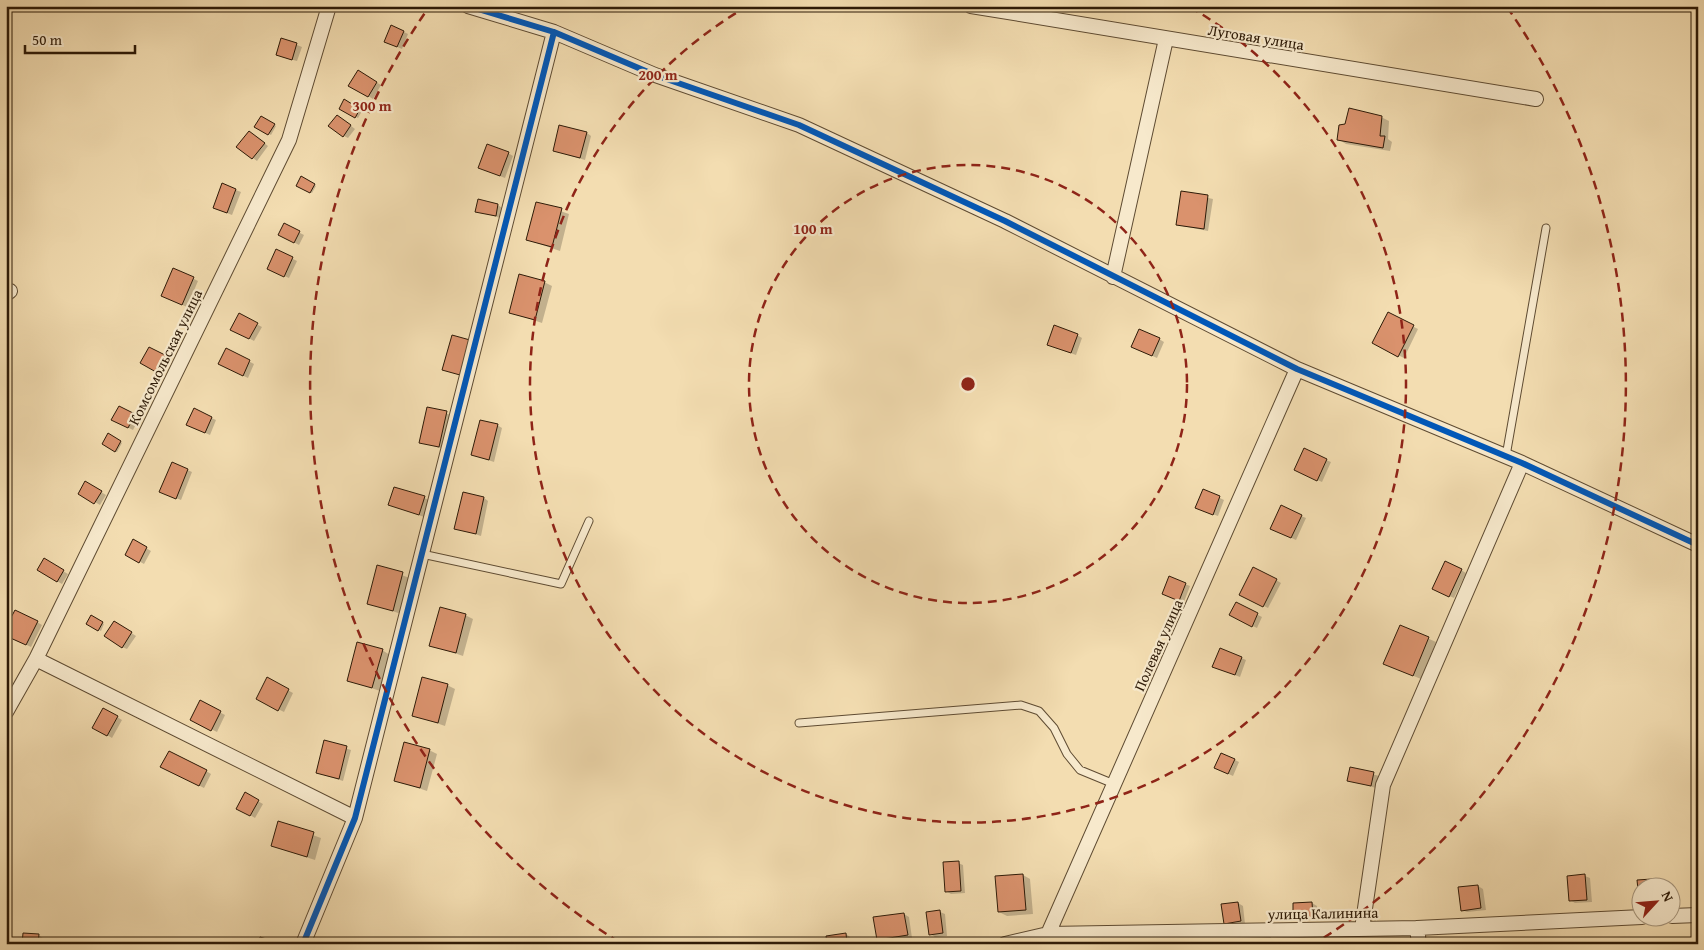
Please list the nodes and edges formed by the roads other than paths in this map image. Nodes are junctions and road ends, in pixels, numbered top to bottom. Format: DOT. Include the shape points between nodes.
graph roads {
  1 [pos="329,6"];
  2 [pos="468,6"];
  3 [pos="970,6"];
  4 [pos="554,32"];
  5 [pos="1166,39"];
  6 [pos="1536,99"];
  7 [pos="1546,228"];
  8 [pos="1113,277"];
  9 [pos="1298,369"];
  10 [pos="1506,456"];
  11 [pos="1522,463"];
  12 [pos="588,521"];
  13 [pos="1698,545"];
  14 [pos="422,554"];
  15 [pos="36,659"];
  16 [pos="6,712"];
  17 [pos="799,724"];
  18 [pos="1114,784"];
  19 [pos="355,818"];
  20 [pos="1698,915"];
  21 [pos="1682,916"];
  22 [pos="1632,918"];
  23 [pos="1417,928"];
  24 [pos="1362,929"];
  25 [pos="1048,934"];
  26 [pos="303,944"];
  27 [pos="1005,944"];
  28 [pos="1419,944"];
  1 -- 15 [label="street, Комсомольская улица" via="289,140"];
  2 -- 4 [label="street"];
  3 -- 5 [label="street, Луговая улица"];
  4 -- 8 [label="street" via="655,74 799,125 1005,220"];
  4 -- 14 [label="street"];
  5 -- 6 [label="street, Луговая улица"];
  5 -- 8 [label="street"];
  7 -- 10 [label="lane"];
  8 -- 9 [label="street"];
  9 -- 10 [label="street"];
  9 -- 18 [label="street, Полевая улица"];
  10 -- 11 [label="street"];
  11 -- 13 [label="street"];
  11 -- 24 [label="street" via="1383,785"];
  12 -- 14 [label="lane" via="561,584"];
  14 -- 19 [label="street"];
  15 -- 16 [label="street, Комсомольская улица"];
  15 -- 19 [label="street"];
  17 -- 18 [label="lane" via="1020,704 1040,711 1054,728 1066,754 1080,770"];
  18 -- 25 [label="street, Полевая улица"];
  19 -- 26 [label="street"];
  20 -- 21 [label="street"];
  22 -- 23 [label="street, улица Калинина"];
  23 -- 24 [label="street, улица Калинина"];
  23 -- 28 [label="street"];
  24 -- 25 [label="street, улица Калинина"];
  25 -- 27 [label="street, улица Калинина"];
}
